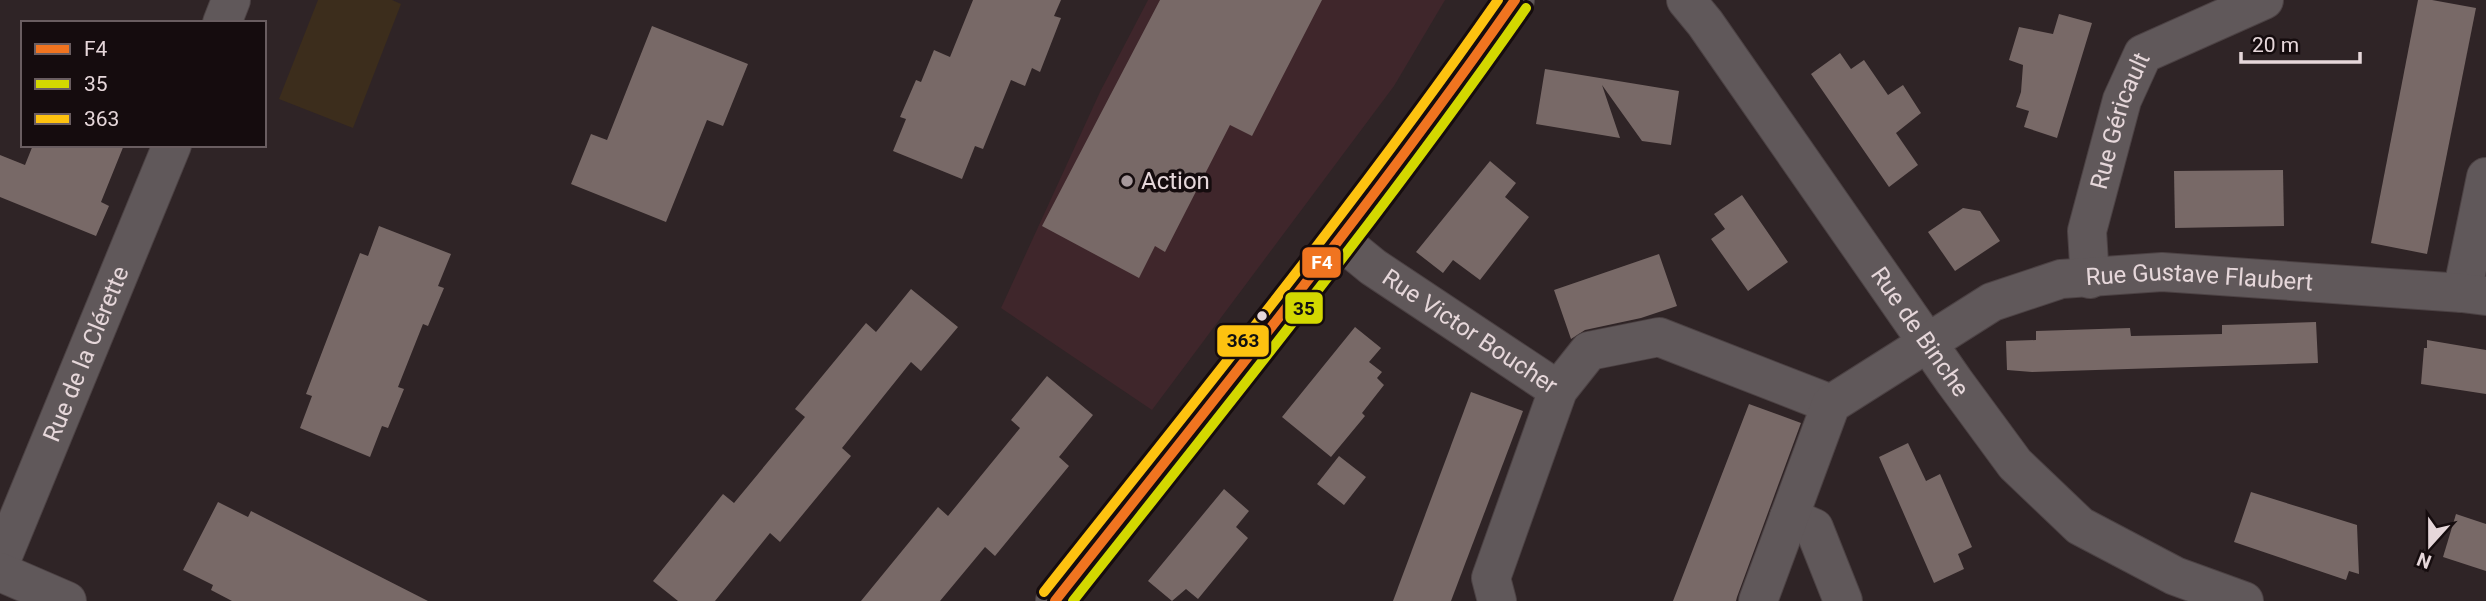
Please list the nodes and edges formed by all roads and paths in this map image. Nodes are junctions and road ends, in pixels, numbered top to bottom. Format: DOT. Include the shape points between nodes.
graph roads {
  1 [pos="232,0"];
  2 [pos="1515,0"];
  3 [pos="1686,0"];
  4 [pos="2264,0"];
  5 [pos="223,21"];
  6 [pos="171,147"];
  7 [pos="2486,177"];
  8 [pos="1340,240"];
  9 [pos="2090,279"];
  10 [pos="2474,295"];
  11 [pos="1928,343"];
  12 [pos="1558,390"];
  13 [pos="1830,404"];
  14 [pos="1789,517"];
  15 [pos="0,563"];
  16 [pos="0,572"];
  17 [pos="2207,595"];
  18 [pos="67,601"];
  19 [pos="1055,601"];
  20 [pos="1497,601"];
  21 [pos="1758,601"];
  22 [pos="1843,601"];
  23 [pos="2244,601"];
  1 -- 5 [label="street"];
  2 -- 8 [label="street"];
  3 -- 11 [label="street, Rue de Binche"];
  4 -- 9 [label="street, Rue Géricault" via="2143,54 2122,100 2087,230"];
  6 -- 15 [label="street, Rue de la Clérette"];
  7 -- 10 [label="street"];
  8 -- 12 [label="street, Rue Victor Boucher" via="1373,267"];
  8 -- 19 [label="street"];
  9 -- 10 [label="street, Rue Gustave Flaubert" via="2162,272"];
  9 -- 11 [label="street, Rue Gustave Flaubert" via="2061,279 1992,302"];
  11 -- 13 [label="street, Rue Gustave Flaubert"];
  11 -- 17 [label="street, Rue de Binche" via="2015,464 2081,526"];
  12 -- 13 [label="street, Rue Victor Boucher" via="1589,351 1659,337"];
  12 -- 20 [label="street" via="1491,578"];
  13 -- 14 [label="street"];
  14 -- 21 [label="street"];
  14 -- 22 [label="street" via="1814,528"];
  16 -- 18 [label="street"];
  17 -- 23 [label="street, Rue de Binche"];
}
